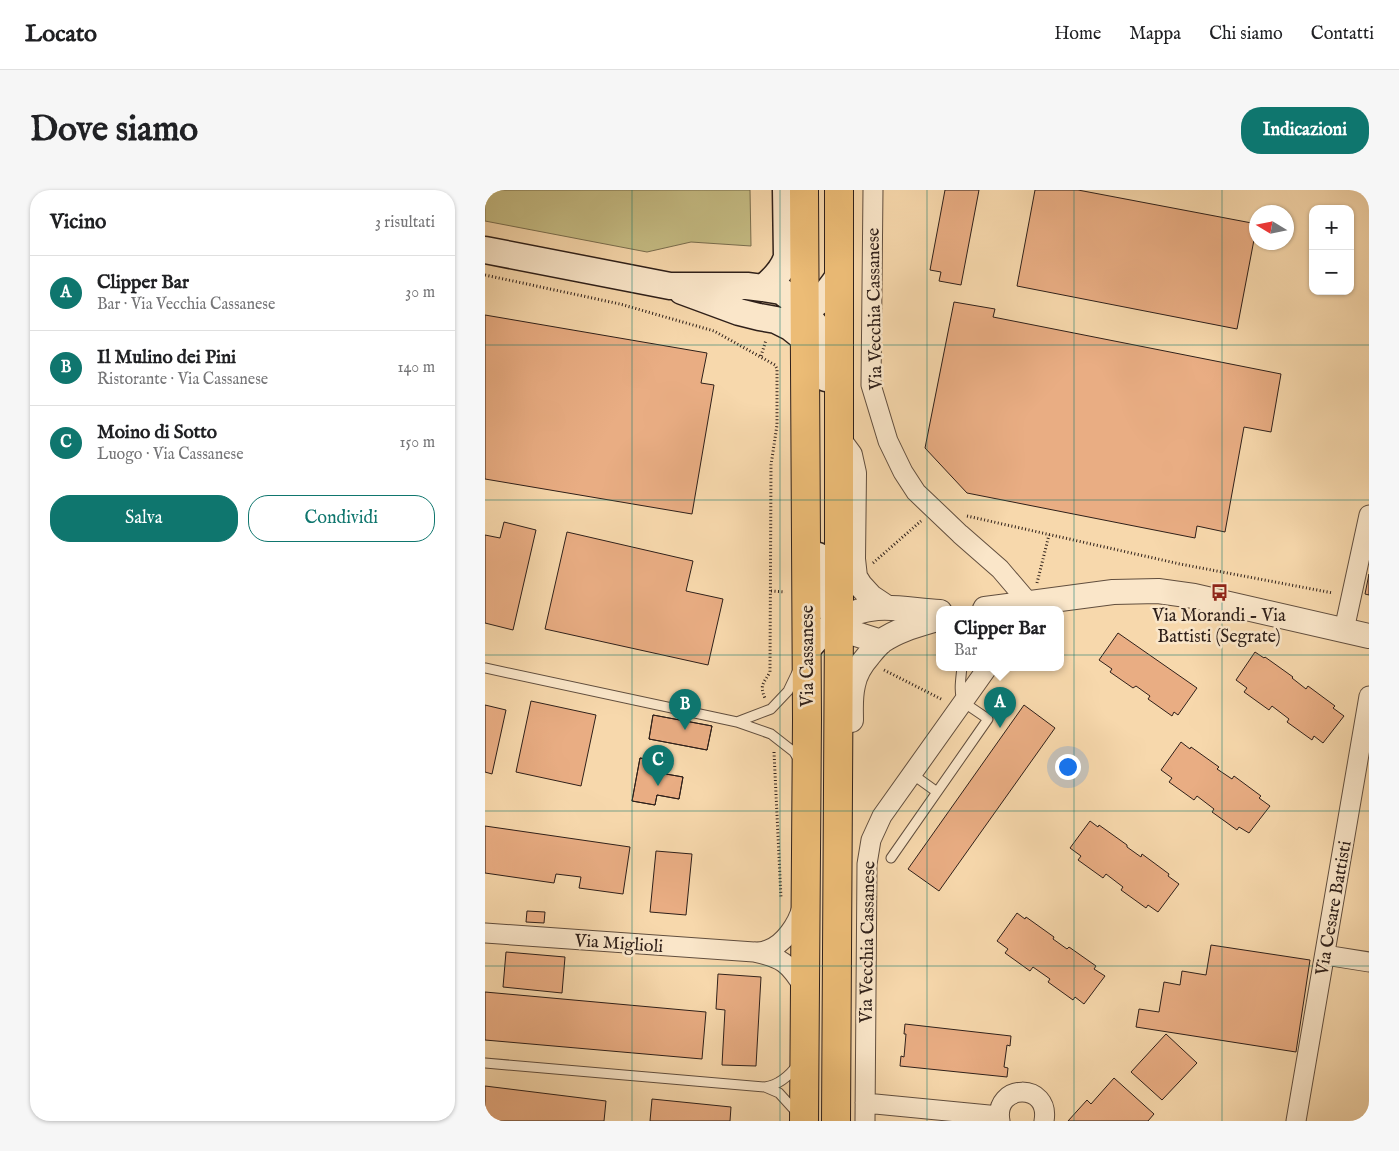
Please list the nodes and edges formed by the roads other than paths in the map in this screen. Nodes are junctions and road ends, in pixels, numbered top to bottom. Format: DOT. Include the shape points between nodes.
graph roads {
  1 [pos="786,190"];
  2 [pos="804,190"];
  3 [pos="839,190"];
  4 [pos="873,190"];
  5 [pos="485,250"];
  6 [pos="839,276"];
  7 [pos="670,286"];
  8 [pos="763,288"];
  9 [pos="805,311"];
  10 [pos="776,320"];
  11 [pos="805,339"];
  12 [pos="839,440"];
  13 [pos="1369,516"];
  14 [pos="806,523"];
  15 [pos="1027,606"];
  16 [pos="886,607"];
  17 [pos="936,612"];
  18 [pos="936,619"];
  19 [pos="839,620"];
  20 [pos="1344,630"];
  21 [pos="1369,636"];
  22 [pos="881,642"];
  23 [pos="807,649"];
  24 [pos="485,668"];
  25 [pos="962,671"];
  26 [pos="983,672"];
  27 [pos="1369,696"];
  28 [pos="961,705"];
  29 [pos="737,722"];
  30 [pos="807,770"];
  31 [pos="911,774"];
  32 [pos="937,792"];
  33 [pos="838,804"];
  34 [pos="891,858"];
  35 [pos="793,897"];
  36 [pos="485,934"];
  37 [pos="754,952"];
  38 [pos="1325,955"];
  39 [pos="1369,962"];
  40 [pos="804,988"];
  41 [pos="804,1049"];
  42 [pos="485,1063"];
  43 [pos="765,1087"];
  44 [pos="865,1112"];
  45 [pos="999,1118"];
  46 [pos="802,1121"];
  47 [pos="836,1121"];
  48 [pos="1044,1121"];
  49 [pos="1297,1121"];
  1 -- 8 [label="main road" via="787,257 775,278"];
  2 -- 9 [label="main road, Via Cassanese"];
  3 -- 6 [label="main road, Via Cassanese"];
  4 -- 15 [label="street, Via Vecchia Cassanese" via="871,386 888,441 916,492 1000,569"];
  5 -- 7 [label="main road"];
  6 -- 9 [label="main road" via="824,297"];
  6 -- 12 [label="main road, Via Cassanese"];
  7 -- 8 [label="main road"];
  7 -- 10 [label="main road" via="739,312"];
  8 -- 9 [label="main road" via="781,291"];
  9 -- 10 [label="main road"];
  9 -- 11 [label="main road, Via Cassanese"];
  9 -- 12 [label="main road" via="825,340 827,412"];
  10 -- 11 [label="main road"];
  11 -- 14 [label="main road, Via Cassanese"];
  12 -- 16 [label="street" via="850,455 854,473 855,577 871,596"];
  12 -- 19 [label="main road, Via Cassanese"];
  13 -- 20 [label="street"];
  14 -- 19 [label="main road" via="816,538 821,595"];
  14 -- 23 [label="main road, Via Cassanese"];
  15 -- 20 [label="street" via="1113,592 1158,591"];
  16 -- 17 [label="street"];
  16 -- 19 [label="street" via="856,611"];
  18 -- 22 [label="street" via="905,629"];
  19 -- 22 [label="street" via="856,634"];
  19 -- 23 [label="main road"];
  19 -- 33 [label="main road, Via Cassanese"];
  20 -- 21 [label="street"];
  22 -- 33 [label="street" via="858,670 853,684 851,771"];
  23 -- 29 [label="lane" via="788,691 771,709"];
  23 -- 30 [label="main road, Via Cassanese"];
  24 -- 29 [label="lane"];
  25 -- 28 [label="lane"];
  26 -- 28 [label="street, Via Vecchia Cassanese"];
  27 -- 38 [label="street, Via Cesare Battisti"];
  28 -- 31 [label="street, Via Vecchia Cassanese"];
  28 -- 32 [label="lane, Via Vecchia Cassanese" via="988,719"];
  29 -- 30 [label="lane" via="771,734 794,752"];
  30 -- 35 [label="main road, Via Cassanese"];
  31 -- 32 [label="lane"];
  31 -- 44 [label="street, Via Vecchia Cassanese" via="882,816 871,840 867,864"];
  32 -- 34 [label="lane, Via Vecchia Cassanese"];
  33 -- 47 [label="main road, Via Cassanese"];
  35 -- 37 [label="street" via="801,911 789,933 773,948"];
  35 -- 40 [label="main road, Via Cassanese"];
  36 -- 37 [label="street, Via Miglioli"];
  37 -- 40 [label="street" via="780,960"];
  38 -- 39 [label="street"];
  38 -- 49 [label="street, Via Cesare Battisti"];
  40 -- 41 [label="main road, Via Cassanese"];
  41 -- 43 [label="lane" via="793,1071 779,1083"];
  41 -- 46 [label="main road, Via Cassanese"];
  42 -- 43 [label="lane"];
  43 -- 46 [label="lane" via="779,1093"];
  44 -- 45 [label="street"];
  45 -- 48 [label="street" via="1000,1108 1008,1096 1022,1092 1036,1096 1041,1102"];
}
